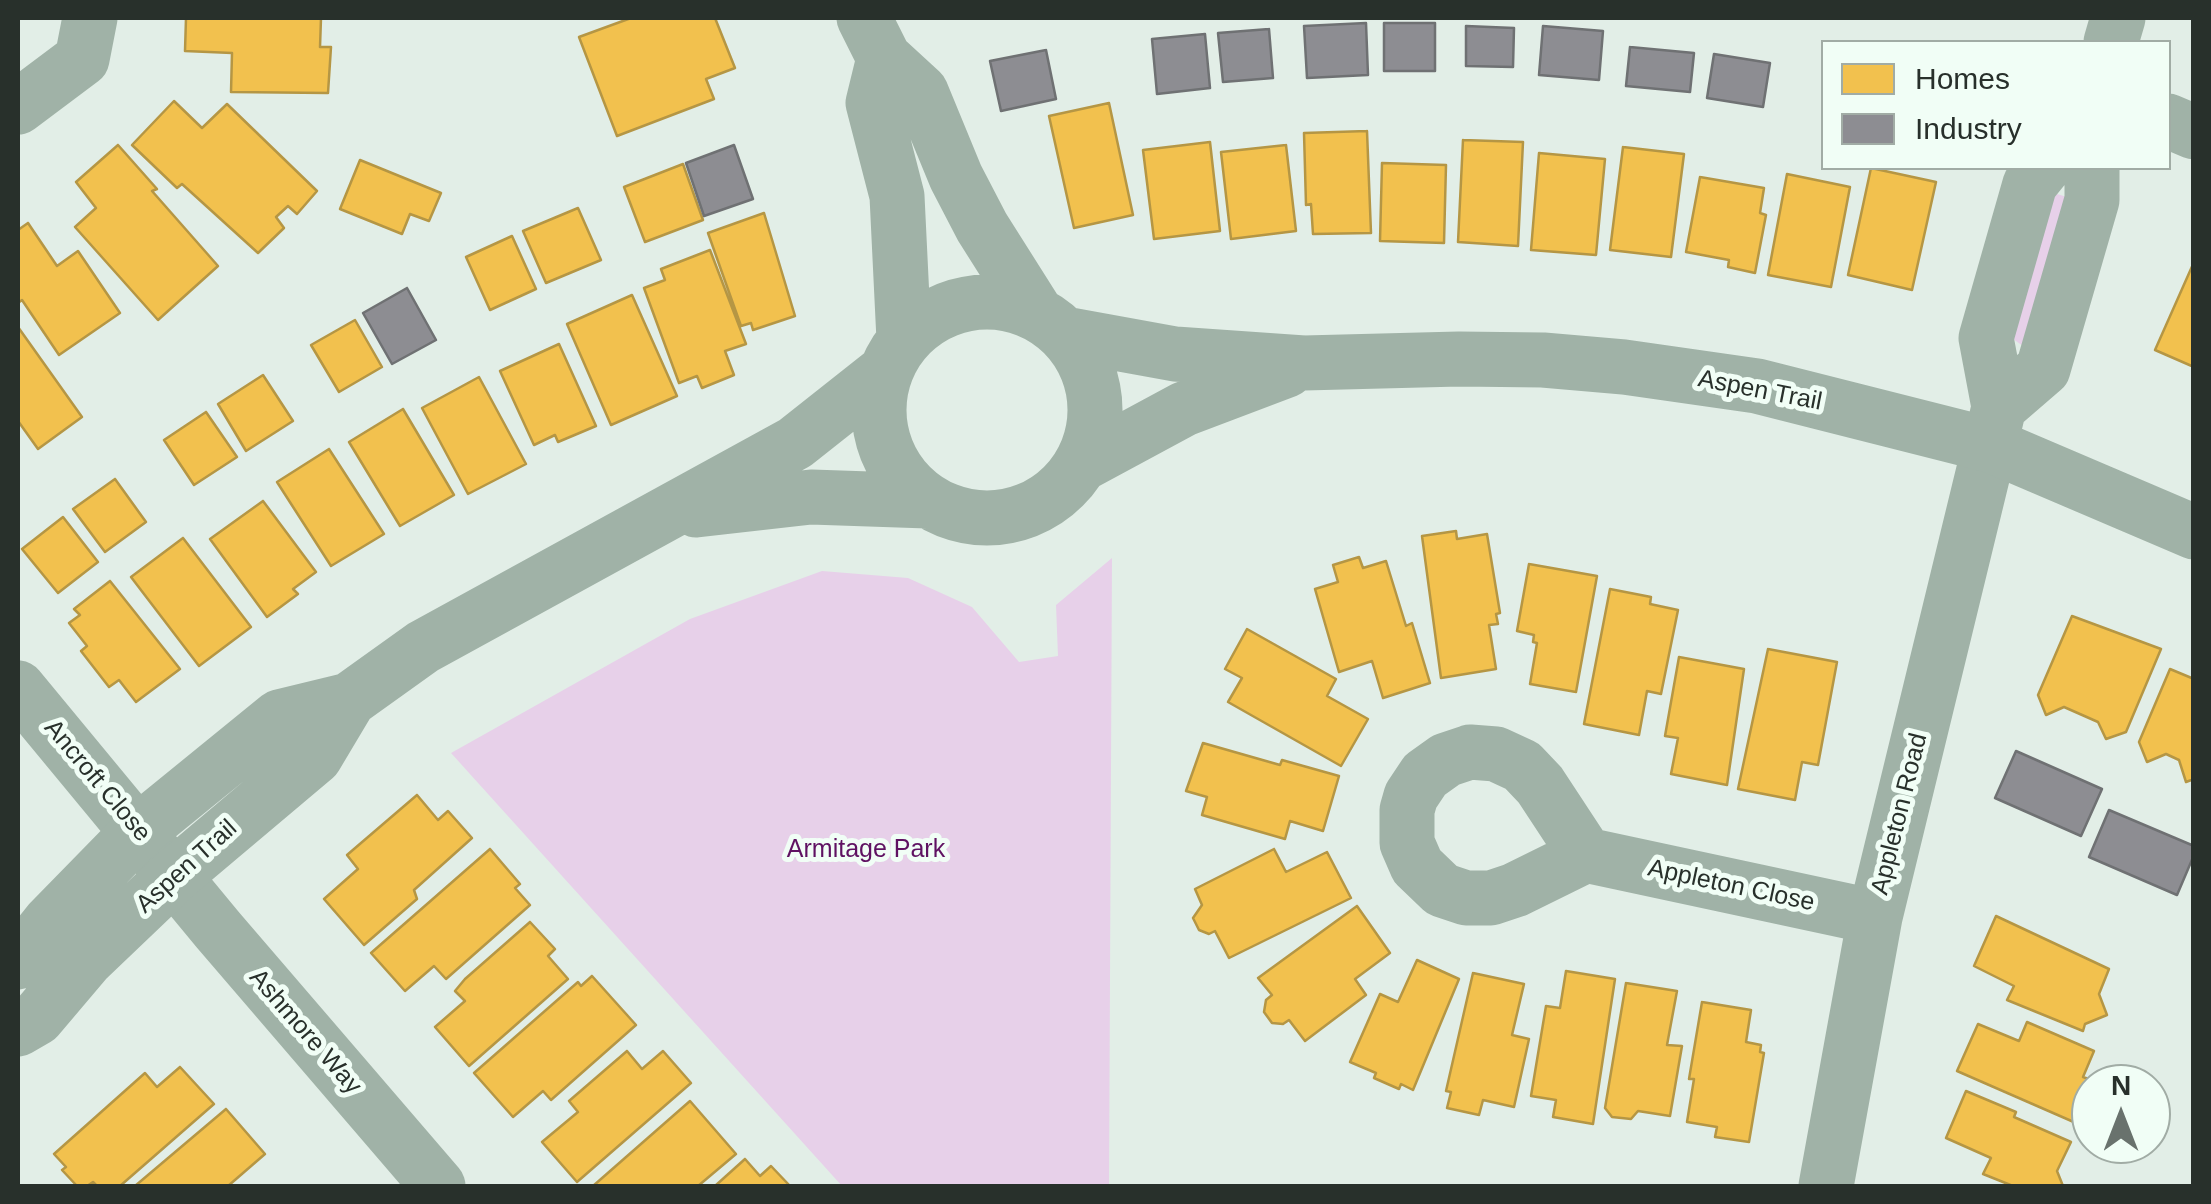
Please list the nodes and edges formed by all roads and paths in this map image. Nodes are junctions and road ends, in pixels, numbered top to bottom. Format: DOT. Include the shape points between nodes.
graph roads {
  1 [pos="90,18"];
  2 [pos="874,38"];
  3 [pos="18,107"];
  4 [pos="2041,170"];
  5 [pos="2092,170"];
  6 [pos="1051,324"];
  7 [pos="895,356"];
  8 [pos="1304,363"];
  9 [pos="1994,426"];
  10 [pos="1082,464"];
  11 [pos="928,502"];
  12 [pos="668,513"];
  13 [pos="2194,532"];
  14 [pos="18,688"];
  15 [pos="349,700"];
  16 [pos="139,831"];
  17 [pos="1586,855"];
  18 [pos="175,875"];
  19 [pos="1875,917"];
  20 [pos="18,962"];
  21 [pos="18,1029"];
  22 [pos="438,1186"];
  23 [pos="1826,1186"];
  1 -- 3 [label="street" via="82,59"];
  2 -- 6 [label="street" via="921,92 982,227"];
  2 -- 7 [label="street" via="873,104 897,196"];
  4 -- 9 [label="street" via="2030,184 1986,338"];
  5 -- 9 [label="street" via="2092,200 2044,369"];
  6 -- 7 [label="street, Aspen Trail" via="1004,303 967,304 933,316"];
  6 -- 8 [label="street, Aspen Trail" via="1176,354"];
  6 -- 10 [label="street, Aspen Trail" via="1086,363 1095,396 1094,431"];
  7 -- 11 [label="street" via="878,408 884,444"];
  7 -- 12 [label="street, Aspen Trail" via="795,443"];
  8 -- 9 [label="street, Aspen Trail" via="1460,358 1624,366"];
  8 -- 10 [label="street, Aspen Trail" via="1184,408"];
  9 -- 13 [label="street, Aspen Trail"];
  9 -- 19 [label="street, Appleton Road"];
  10 -- 11 [label="street, Aspen Trail" via="1060,491 1031,510 997,518 962,516"];
  11 -- 12 [label="street, Aspen Trail" via="810,496"];
  12 -- 15 [label="street, Aspen Trail" via="423,647"];
  14 -- 16 [label="street, Ancroft Close"];
  15 -- 16 [label="street, Aspen Trail" via="279,717"];
  15 -- 18 [label="street, Aspen Trail" via="314,756"];
  16 -- 18 [label="street, Ancroft Close"];
  16 -- 20 [label="street, Aspen Trail"];
  17 -- 19 [label="street, Appleton Close"];
  18 -- 21 [label="street, Aspen Trail" via="37,1018"];
  18 -- 22 [label="street, Ashmore Way"];
  19 -- 23 [label="street, Appleton Road"];
}
